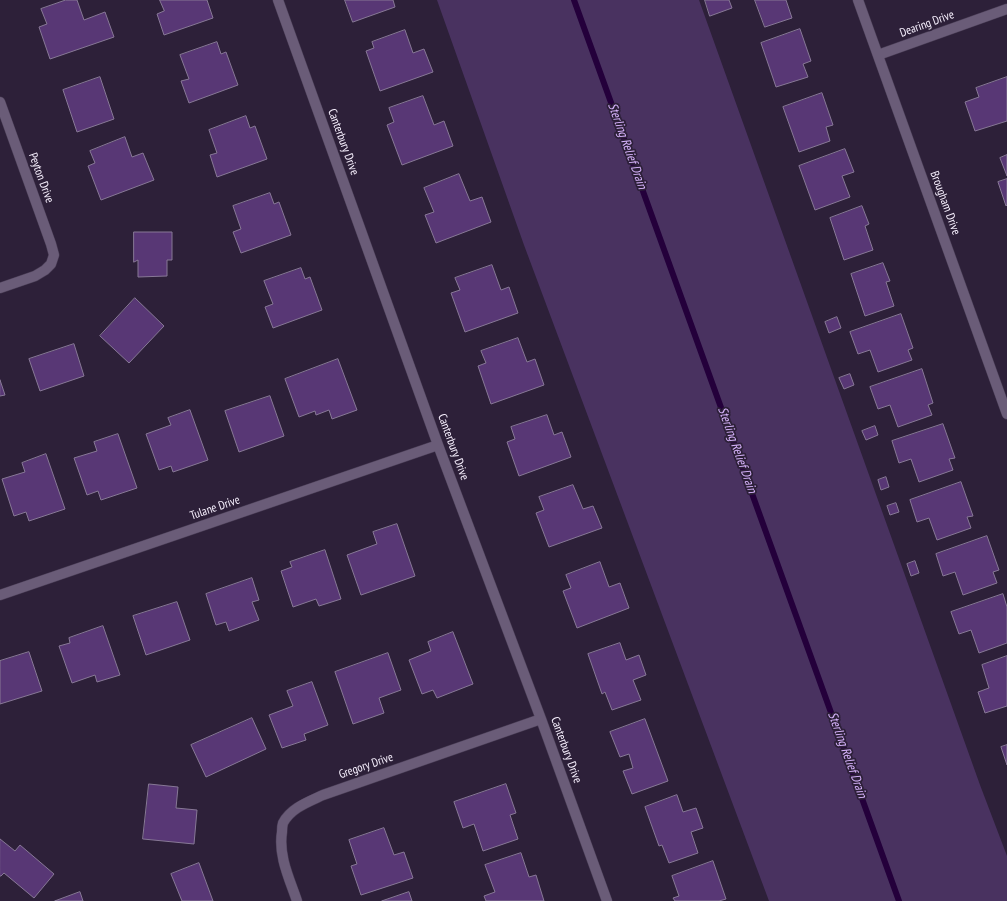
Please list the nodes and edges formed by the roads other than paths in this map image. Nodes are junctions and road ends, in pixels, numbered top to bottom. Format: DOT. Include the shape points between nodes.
graph roads {
  1 [pos="278,0"];
  2 [pos="858,0"];
  3 [pos="1007,9"];
  4 [pos="878,55"];
  5 [pos="0,102"];
  6 [pos="0,288"];
  7 [pos="1007,414"];
  8 [pos="438,445"];
  9 [pos="0,595"];
  10 [pos="541,719"];
  11 [pos="297,901"];
  12 [pos="607,901"];
  1 -- 8 [label="street, Canterbury Drive"];
  2 -- 4 [label="street, Brougham Drive"];
  3 -- 4 [label="street, Dearing Drive"];
  4 -- 7 [label="street, Brougham Drive"];
  5 -- 6 [label="street, Peyton Drive" via="54,255 46,270"];
  8 -- 9 [label="street, Tulane Drive"];
  8 -- 10 [label="street, Canterbury Drive"];
  10 -- 11 [label="street, Gregory Drive" via="323,796 307,802 293,812 283,824 281,838 286,868"];
  10 -- 12 [label="street, Canterbury Drive"];
}
